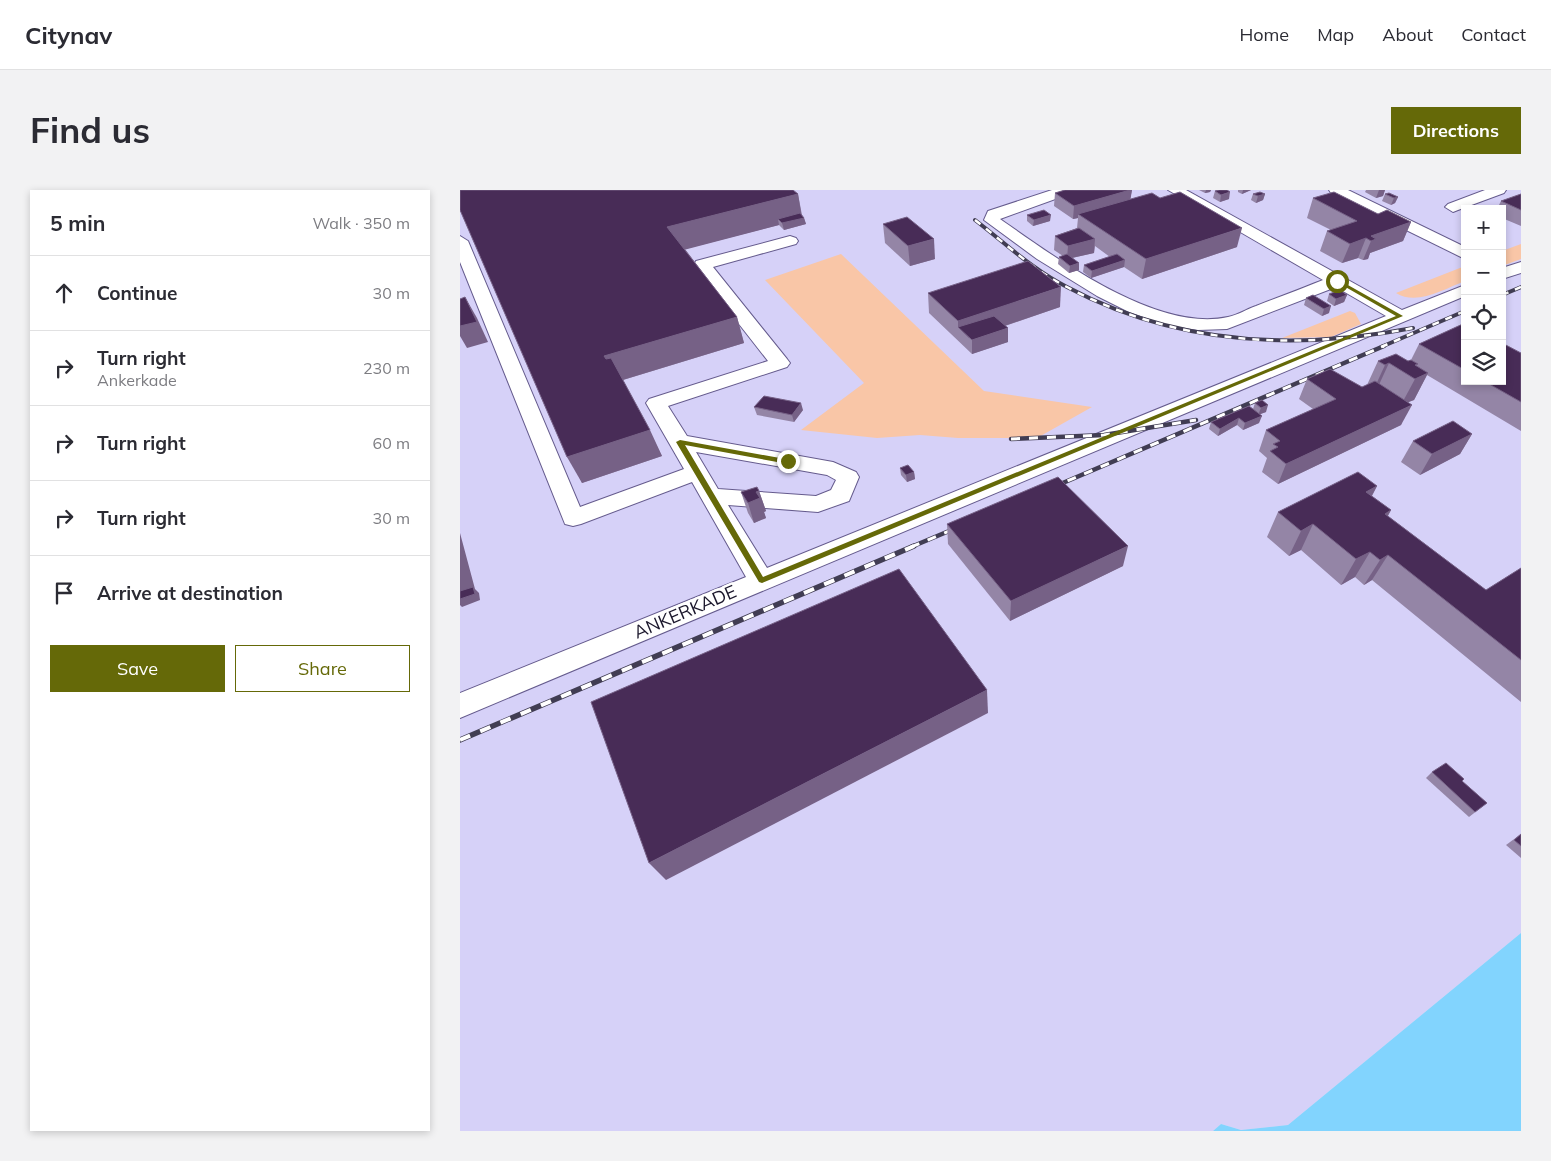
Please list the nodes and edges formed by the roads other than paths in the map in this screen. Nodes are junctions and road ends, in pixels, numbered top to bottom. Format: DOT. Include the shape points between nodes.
graph roads {
  1 [pos="1067,190"];
  2 [pos="1175,190"];
  3 [pos="1336,190"];
  4 [pos="1499,190"];
  5 [pos="1453,207"];
  6 [pos="460,241"];
  7 [pos="790,241"];
  8 [pos="1461,252"];
  9 [pos="1521,267"];
  10 [pos="1506,273"];
  11 [pos="1337,281"];
  12 [pos="1461,292"];
  13 [pos="1400,316"];
  14 [pos="680,442"];
  15 [pos="697,472"];
  16 [pos="712,496"];
  17 [pos="762,580"];
  18 [pos="460,706"];
  1 -- 11 [label="street" via="994,214 992,220 1073,276 1136,308 1162,317 1195,323 1227,323"];
  2 -- 11 [label="street"];
  3 -- 8 [label="street"];
  4 -- 5 [label="street"];
  6 -- 15 [label="street" via="573,518"];
  7 -- 14 [label="street" via="702,265 780,363 656,403"];
  9 -- 10 [label="street"];
  11 -- 13 [label="street"];
  12 -- 13 [label="street, ANKERKADE"];
  13 -- 17 [label="street, ANKERKADE"];
  14 -- 15 [label="street"];
  14 -- 16 [label="street" via="833,470 848,477 841,495 818,504"];
  15 -- 16 [label="street"];
  16 -- 17 [label="street"];
  17 -- 18 [label="street, ANKERKADE"];
}
